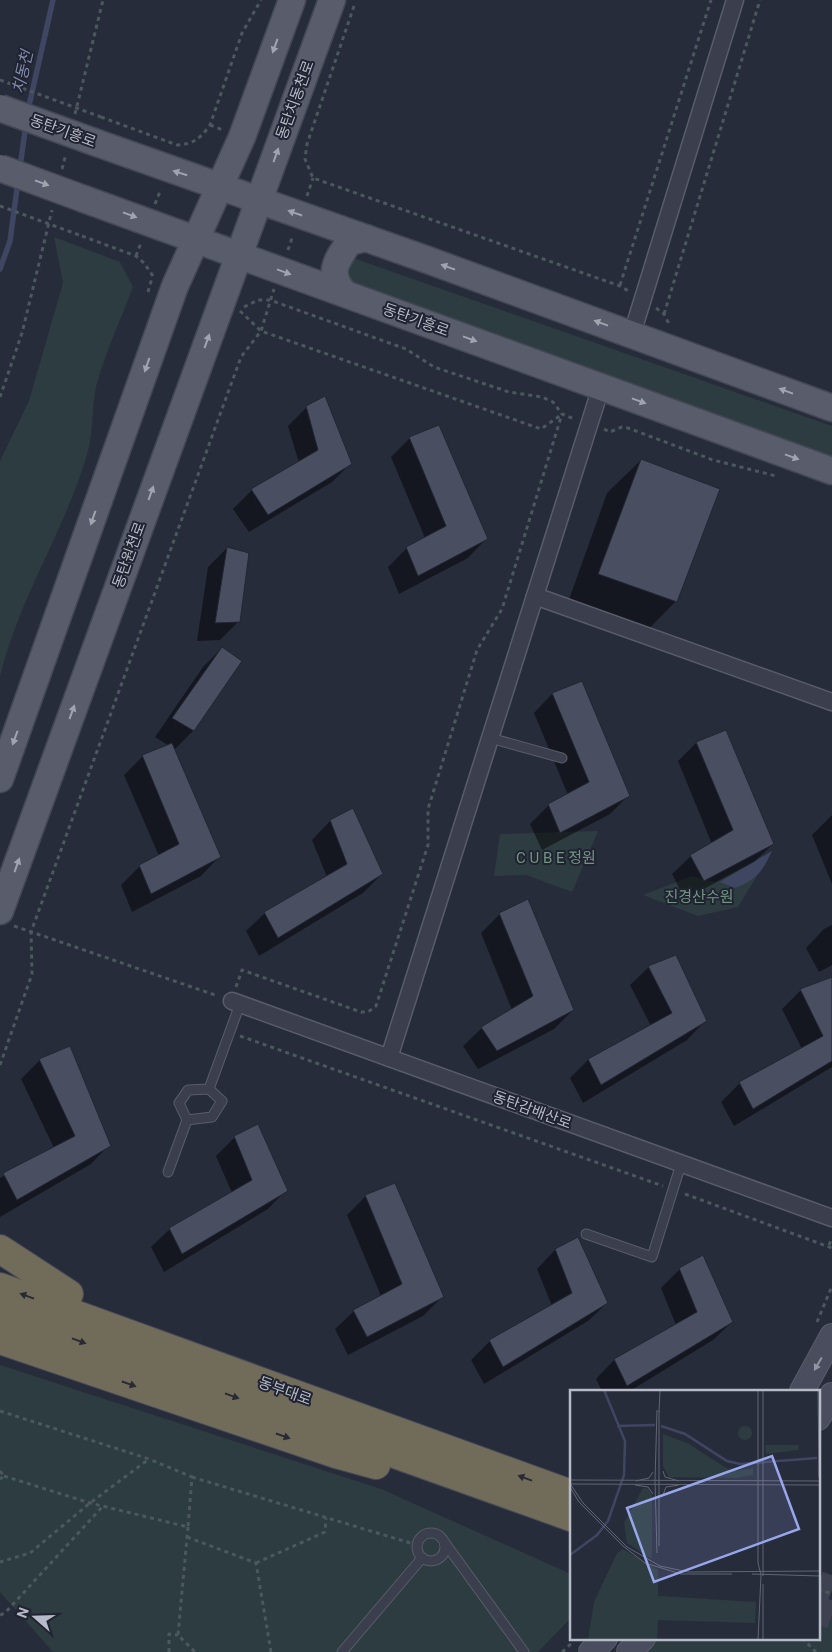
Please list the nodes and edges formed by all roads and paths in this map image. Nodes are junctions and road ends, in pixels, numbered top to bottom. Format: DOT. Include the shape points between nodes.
graph roads {
  1 [pos="260,0"];
  2 [pos="292,0"];
  3 [pos="332,0"];
  4 [pos="355,0"];
  5 [pos="711,0"];
  6 [pos="735,0"];
  7 [pos="760,0"];
  8 [pos="0,80"];
  9 [pos="0,108"];
  10 [pos="0,168"];
  11 [pos="313,178"];
  12 [pos="220,186"];
  13 [pos="259,201"];
  14 [pos="0,206"];
  15 [pos="300,215"];
  16 [pos="366,238"];
  17 [pos="196,240"];
  18 [pos="238,255"];
  19 [pos="280,270"];
  20 [pos="152,278"];
  21 [pos="344,293"];
  22 [pos="270,300"];
  23 [pos="664,314"];
  24 [pos="261,331"];
  25 [pos="632,334"];
  26 [pos="602,387"];
  27 [pos="832,408"];
  28 [pos="562,414"];
  29 [pos="610,432"];
  30 [pos="832,471"];
  31 [pos="780,477"];
  32 [pos="536,596"];
  33 [pos="832,702"];
  34 [pos="490,738"];
  35 [pos="562,758"];
  36 [pos="0,779"];
  37 [pos="5,918"];
  38 [pos="31,932"];
  39 [pos="236,1002"];
  40 [pos="231,1033"];
  41 [pos="389,1058"];
  42 [pos="0,1065"];
  43 [pos="208,1089"];
  44 [pos="187,1120"];
  45 [pos="681,1164"];
  46 [pos="168,1172"];
  47 [pos="670,1189"];
  48 [pos="680,1192"];
  49 [pos="832,1218"];
  50 [pos="586,1234"];
  51 [pos="832,1238"];
  52 [pos="831,1246"];
  53 [pos="0,1249"];
  54 [pos="0,1267"];
  55 [pos="0,1287"];
  56 [pos="69,1294"];
  57 [pos="0,1313"];
  58 [pos="832,1336"];
  59 [pos="0,1340"];
  60 [pos="0,1345"];
  61 [pos="42,1354"];
  62 [pos="803,1390"];
  63 [pos="832,1394"];
  64 [pos="0,1411"];
  65 [pos="820,1415"];
  66 [pos="149,1459"];
  67 [pos="491,1465"];
  68 [pos="0,1471"];
  69 [pos="4,1476"];
  70 [pos="192,1477"];
  71 [pos="0,1479"];
  72 [pos="90,1503"];
  73 [pos="103,1506"];
  74 [pos="565,1508"];
  75 [pos="326,1518"];
  76 [pos="188,1527"];
  77 [pos="187,1537"];
  78 [pos="445,1543"];
  79 [pos="418,1545"];
  80 [pos="422,1558"];
  81 [pos="0,1562"];
  82 [pos="256,1563"];
  83 [pos="820,1590"];
  84 [pos="832,1594"];
  85 [pos="0,1609"];
  86 [pos="5,1613"];
  87 [pos="0,1615"];
  88 [pos="178,1635"];
  89 [pos="575,1640"];
  90 [pos="604,1640"];
  91 [pos="641,1640"];
  92 [pos="804,1640"];
  93 [pos="168,1652"];
  94 [pos="195,1652"];
  95 [pos="271,1652"];
  96 [pos="342,1652"];
  97 [pos="524,1652"];
  98 [pos="562,1652"];
  99 [pos="591,1652"];
  100 [pos="629,1652"];
  101 [pos="816,1652"];
  1 -- 8 [label="path, bridge" via="242,32 210,125 201,138 189,144 177,145"];
  2 -- 12 [label="main road, one-way"];
  13 -- 3 [label="main road, 동탄치동천로, one-way"];
  4 -- 11 [label="path" via="354,12 307,144 305,159"];
  5 -- 11 [label="path" via="620,286"];
  6 -- 25 [label="street"];
  7 -- 23 [label="path"];
  12 -- 9 [label="main road, 동탄기흥로, one-way, bridge"];
  10 -- 17 [label="main road, 동탄기흥로, one-way, bridge"];
  11 -- 15 [label="path"];
  12 -- 13 [label="main road, 동탄기흥로"];
  12 -- 17 [label="main road"];
  15 -- 13 [label="main road, 동탄기흥로, one-way"];
  13 -- 18 [label="main road, 동탄원천로"];
  14 -- 20 [label="path, bridge" via="136,256"];
  15 -- 16 [label="main road, 동탄기흥로"];
  15 -- 19 [label="path"];
  16 -- 21 [label="main road" via="349,242 334,270 334,282"];
  25 -- 16 [label="main road, 동탄기흥로, one-way"];
  17 -- 18 [label="main road, 동탄기흥로"];
  17 -- 36 [label="main road, one-way" via="175,286"];
  18 -- 19 [label="main road, 동탄기흥로"];
  37 -- 18 [label="main road, 동탄원천로, one-way"];
  19 -- 21 [label="main road, 동탄기흥로, one-way"];
  19 -- 22 [label="path"];
  21 -- 26 [label="main road, 동탄기흥로, one-way"];
  22 -- 24 [label="path"];
  22 -- 24 [label="path" via="258,300 240,311"];
  22 -- 28 [label="path" via="406,349 434,367 508,392 542,397 553,402"];
  24 -- 28 [label="path" via="541,430"];
  24 -- 38 [label="path" via="241,357"];
  27 -- 25 [label="main road, 동탄기흥로, one-way"];
  26 -- 30 [label="main road, 동탄기흥로, one-way"];
  26 -- 32 [label="street"];
  28 -- 39 [label="path" via="502,608 477,650 428,809 428,845 376,1006 368,1012 361,1012 242,970"];
  29 -- 31 [label="path" via="628,428 713,460"];
  32 -- 33 [label="street"];
  32 -- 34 [label="street"];
  34 -- 35 [label="lane"];
  34 -- 41 [label="street"];
  37 -- 38 [label="path"];
  38 -- 39 [label="path"];
  38 -- 42 [label="path" via="32,974"];
  39 -- 41 [label="street, 동탄감배산로"];
  39 -- 43 [label="lane"];
  40 -- 47 [label="path"];
  41 -- 45 [label="street, 동탄감배산로"];
  43 -- 44 [label="lane" via="188,1090 179,1103"];
  43 -- 44 [label="lane" via="222,1101 212,1117"];
  44 -- 46 [label="lane"];
  45 -- 49 [label="street, 동탄감배산로"];
  45 -- 50 [label="lane" via="652,1257"];
  48 -- 52 [label="path"];
  51 -- 52 [label="path"];
  53 -- 56 [label="highway"];
  54 -- 56 [label="highway"];
  67 -- 55 [label="highway, 동부대로, one-way"];
  56 -- 67 [label="highway" via="403,1419"];
  57 -- 74 [label="highway, 동부대로, one-way"];
  58 -- 62 [label="street, one-way"];
  59 -- 61 [label="highway"];
  60 -- 61 [label="highway"];
  61 -- 74 [label="highway, one-way" via="336,1454"];
  63 -- 65 [label="street"];
  64 -- 66 [label="path"];
  66 -- 70 [label="path"];
  66 -- 72 [label="path"];
  74 -- 67 [label="highway, 동부대로, one-way"];
  68 -- 69 [label="path"];
  69 -- 71 [label="path"];
  69 -- 72 [label="path"];
  70 -- 75 [label="path"];
  70 -- 76 [label="path"];
  72 -- 73 [label="path"];
  72 -- 81 [label="path" via="30,1552"];
  73 -- 76 [label="path"];
  73 -- 86 [label="path"];
  75 -- 79 [label="path"];
  75 -- 82 [label="path" via="325,1532"];
  76 -- 77 [label="path"];
  77 -- 82 [label="path"];
  77 -- 88 [label="path"];
  78 -- 79 [label="lane" via="430,1533 422,1537"];
  78 -- 80 [label="lane" via="445,1552 439,1560 430,1562"];
  78 -- 97 [label="lane"];
  79 -- 80 [label="lane"];
  80 -- 96 [label="lane"];
  82 -- 95 [label="path"];
  83 -- 84 [label="path"];
  85 -- 86 [label="path"];
  86 -- 87 [label="path"];
  88 -- 93 [label="path" via="169,1634"];
  88 -- 94 [label="path"];
  89 -- 98 [label="path"];
  90 -- 99 [label="street"];
  91 -- 100 [label="street"];
  92 -- 101 [label="path"];
}
